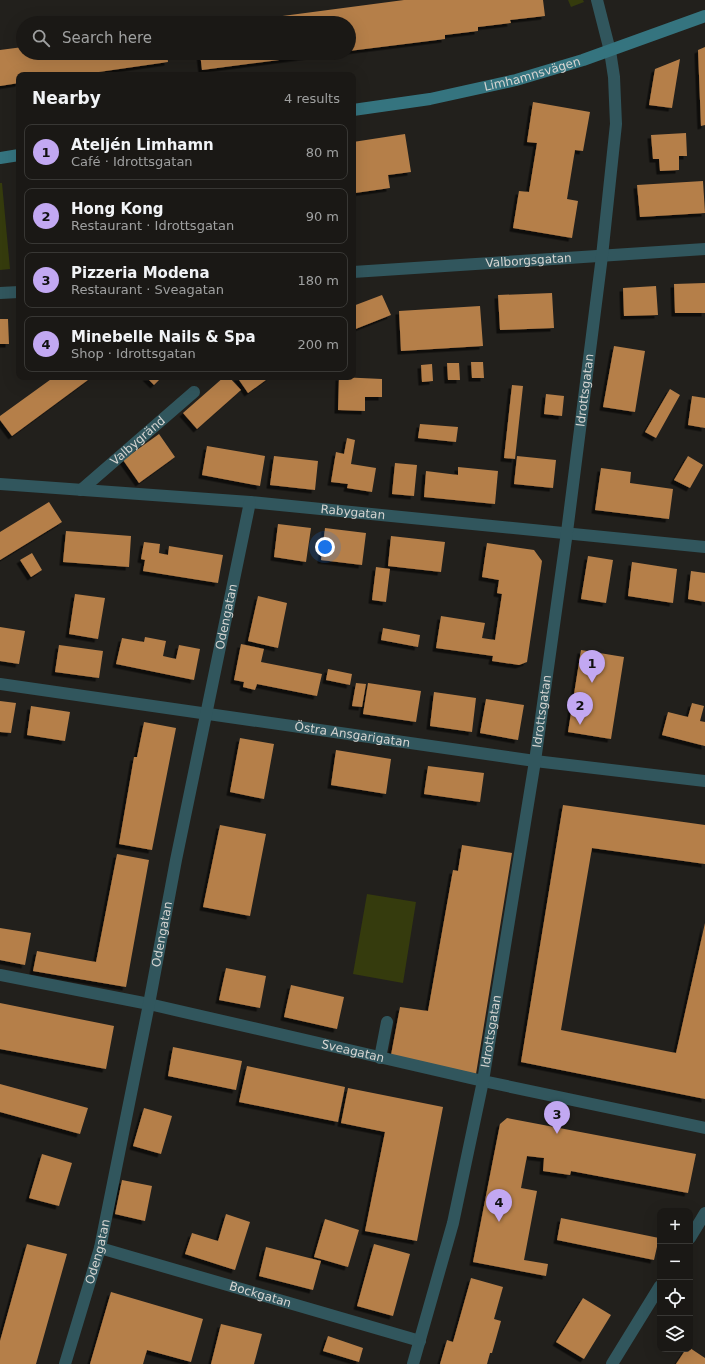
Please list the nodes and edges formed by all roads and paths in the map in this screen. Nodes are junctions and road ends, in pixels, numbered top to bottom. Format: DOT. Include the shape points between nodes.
graph roads {
  1 [pos="597,0"];
  2 [pos="705,16"];
  3 [pos="610,51"];
  4 [pos="356,110"];
  5 [pos="16,155"];
  6 [pos="0,158"];
  7 [pos="705,249"];
  8 [pos="602,256"];
  9 [pos="356,272"];
  10 [pos="16,292"];
  11 [pos="0,293"];
  12 [pos="194,392"];
  13 [pos="0,484"];
  14 [pos="81,490"];
  15 [pos="250,502"];
  16 [pos="567,532"];
  17 [pos="705,547"];
  18 [pos="0,684"];
  19 [pos="206,714"];
  20 [pos="535,761"];
  21 [pos="705,782"];
  22 [pos="0,975"];
  23 [pos="149,1004"];
  24 [pos="387,1022"];
  25 [pos="380,1058"];
  26 [pos="483,1081"];
  27 [pos="705,1128"];
  28 [pos="705,1213"];
  29 [pos="693,1233"];
  30 [pos="100,1248"];
  31 [pos="657,1291"];
  32 [pos="420,1341"];
  33 [pos="65,1364"];
  34 [pos="413,1364"];
  35 [pos="612,1364"];
  1 -- 3 [label="street, Idrottsgatan"];
  2 -- 3 [label="main road, Limhamnsvägen"];
  3 -- 4 [label="main road, Limhamnsvägen" via="516,80 430,99"];
  3 -- 8 [label="street, Idrottsgatan" via="616,124"];
  5 -- 6 [label="main road"];
  7 -- 8 [label="street, Valborgsgatan"];
  8 -- 9 [label="street, Valborgsgatan"];
  8 -- 16 [label="street, Idrottsgatan"];
  10 -- 11 [label="street"];
  12 -- 14 [label="street, Valbygränd"];
  13 -- 14 [label="street, Rabygatan"];
  14 -- 15 [label="street, Rabygatan"];
  15 -- 16 [label="street, Rabygatan"];
  15 -- 19 [label="street, Odengatan"];
  16 -- 17 [label="street, Rabygatan"];
  16 -- 20 [label="street, Idrottsgatan"];
  18 -- 19 [label="street, Östra Ansgarigatan"];
  19 -- 20 [label="street, Östra Ansgarigatan"];
  19 -- 23 [label="street, Odengatan"];
  20 -- 21 [label="street, Östra Ansgarigatan"];
  20 -- 26 [label="street, Idrottsgatan"];
  22 -- 23 [label="street, Sveagatan"];
  23 -- 25 [label="street, Sveagatan"];
  23 -- 30 [label="street, Odengatan"];
  24 -- 25 [label="street"];
  25 -- 26 [label="street, Sveagatan"];
  26 -- 27 [label="street, Sveagatan"];
  26 -- 32 [label="street, Idrottsgatan" via="453,1223"];
  28 -- 29 [label="street"];
  30 -- 32 [label="street, Bockgatan"];
  30 -- 33 [label="street, Odengatan"];
  31 -- 35 [label="street"];
  32 -- 34 [label="street, Idrottsgatan"];
}
